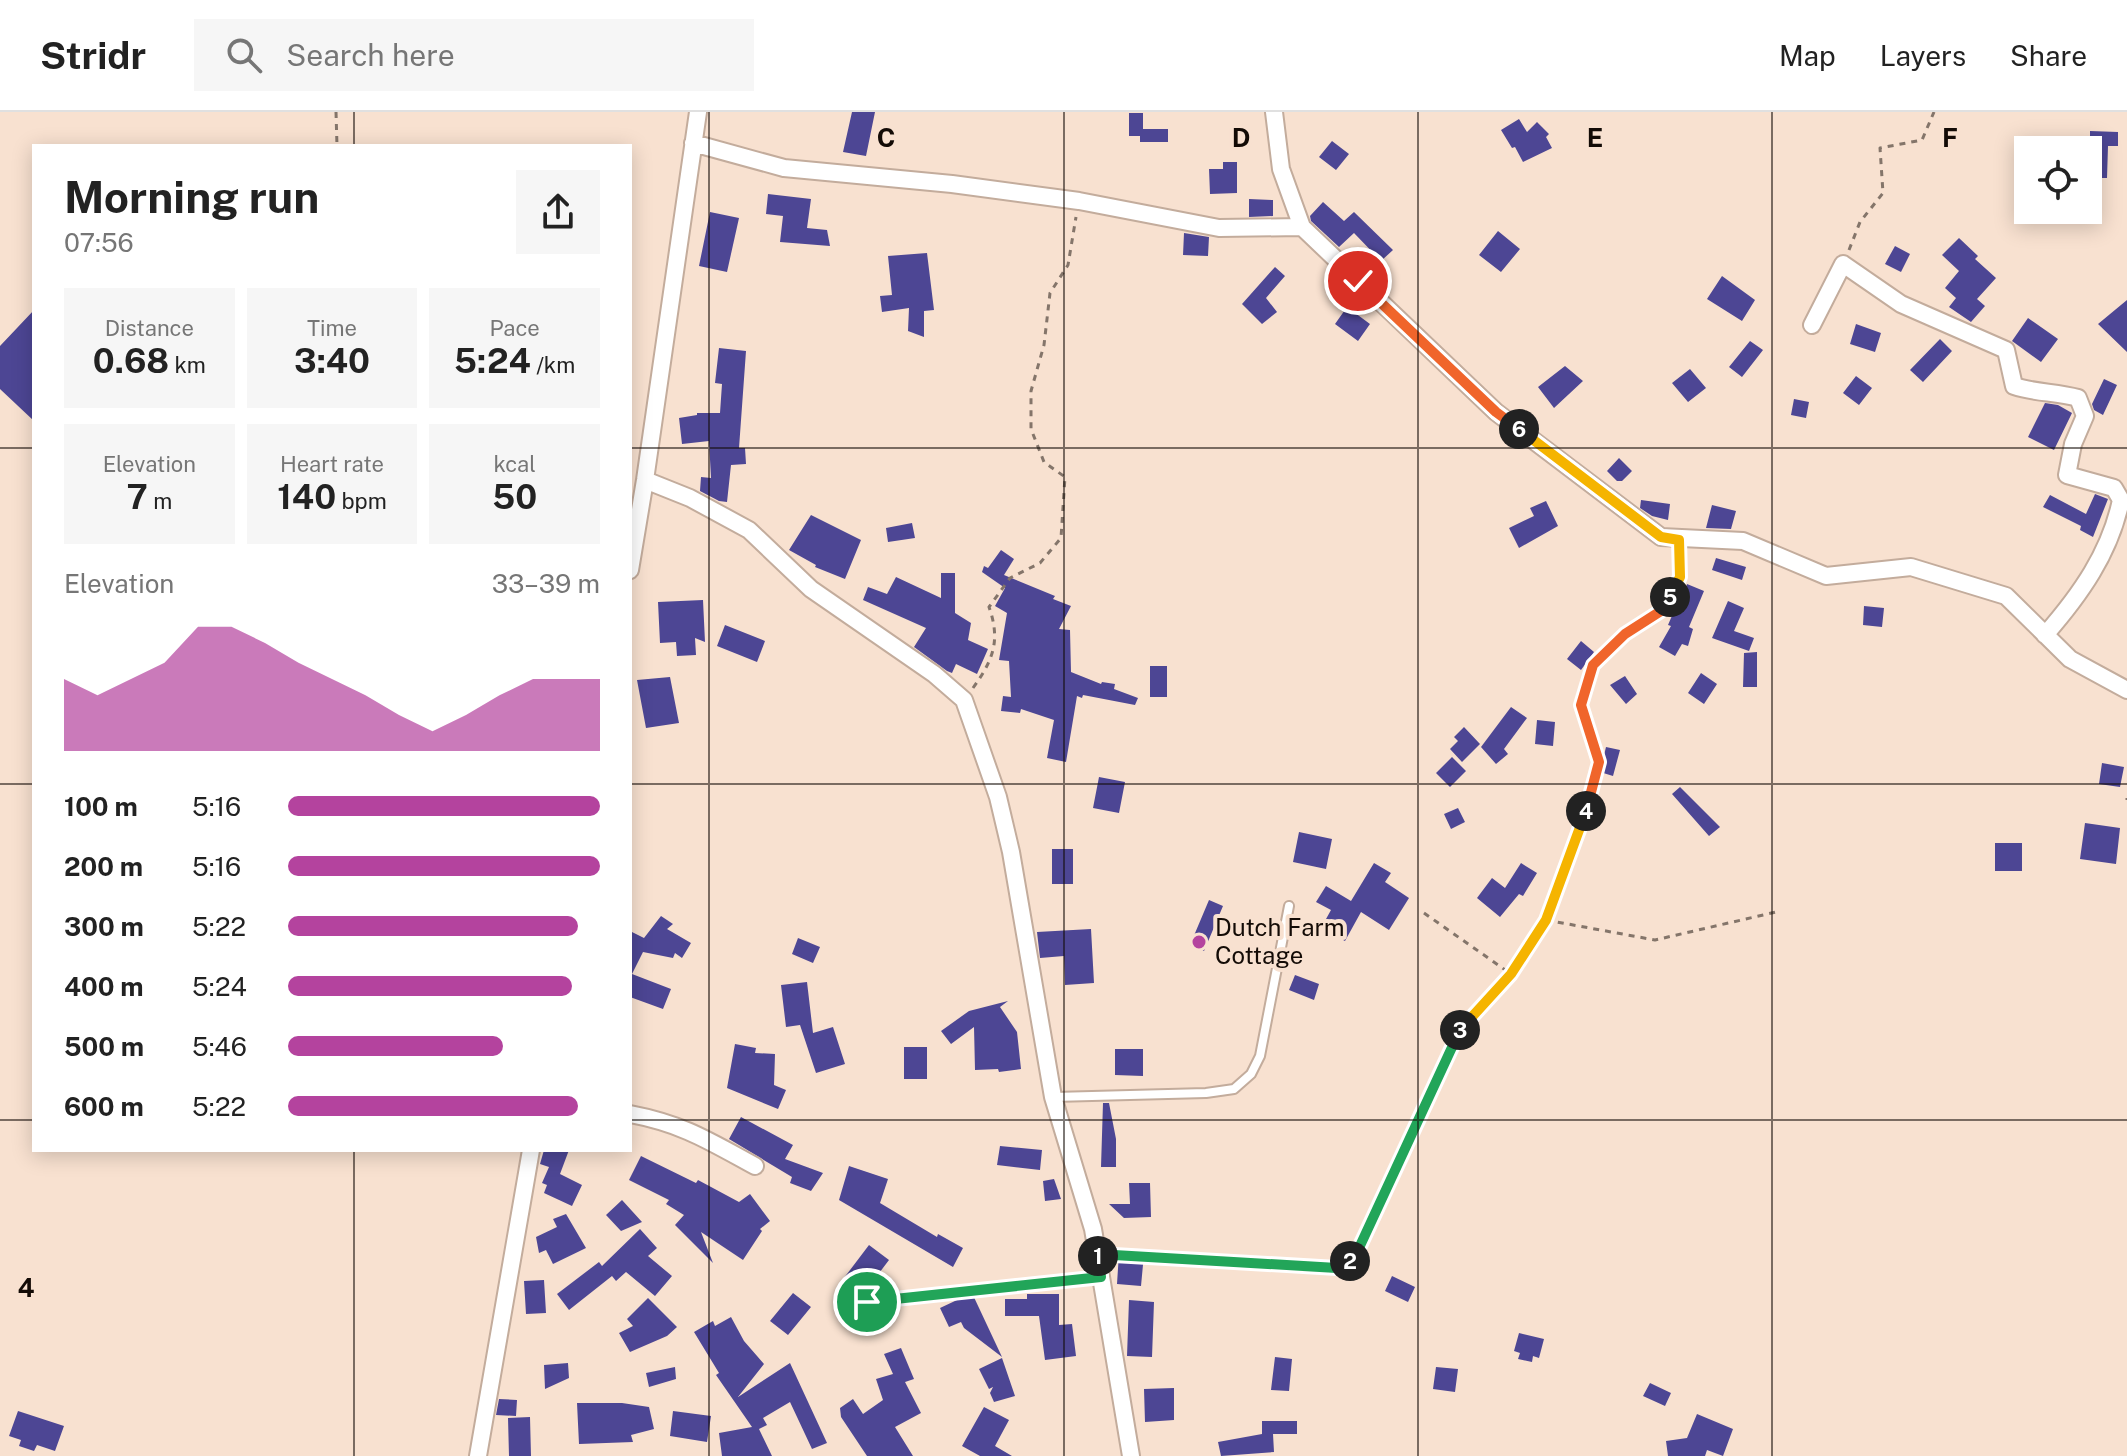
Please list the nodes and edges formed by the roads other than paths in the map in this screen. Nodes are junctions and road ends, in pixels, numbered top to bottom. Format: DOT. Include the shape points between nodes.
graph roads {
  1 [pos="698,112"];
  2 [pos="1274,112"];
  3 [pos="693,143"];
  4 [pos="1302,227"];
  5 [pos="1812,325"];
  6 [pos="645,480"];
  7 [pos="632,558"];
  8 [pos="2045,635"];
  9 [pos="2127,690"];
  10 [pos="1289,906"];
  11 [pos="1053,1097"];
  12 [pos="632,1114"];
  13 [pos="531,1152"];
  14 [pos="755,1166"];
  15 [pos="478,1456"];
  16 [pos="1131,1456"];
  1 -- 3 [label="street"];
  2 -- 4 [label="street" via="1281,169"];
  3 -- 4 [label="street" via="784,168 1079,201 1219,228"];
  3 -- 6 [label="street"];
  4 -- 8 [label="street" via="1496,412 1661,537 1743,541 1826,576 1911,567 2006,596"];
  5 -- 8 [label="street" via="1843,264 1901,304 2006,350 2014,386 2078,398 2085,416 2067,475 2114,488 2121,500 2093,572"];
  6 -- 7 [label="street"];
  6 -- 11 [label="street" via="749,530 811,589 964,700 1011,852"];
  8 -- 9 [label="street" via="2070,659"];
  10 -- 11 [label="lane" via="1260,1056 1251,1074 1234,1089"];
  11 -- 16 [label="street" via="1093,1229"];
  12 -- 14 [label="street" via="692,1131"];
  13 -- 15 [label="street"];
}
